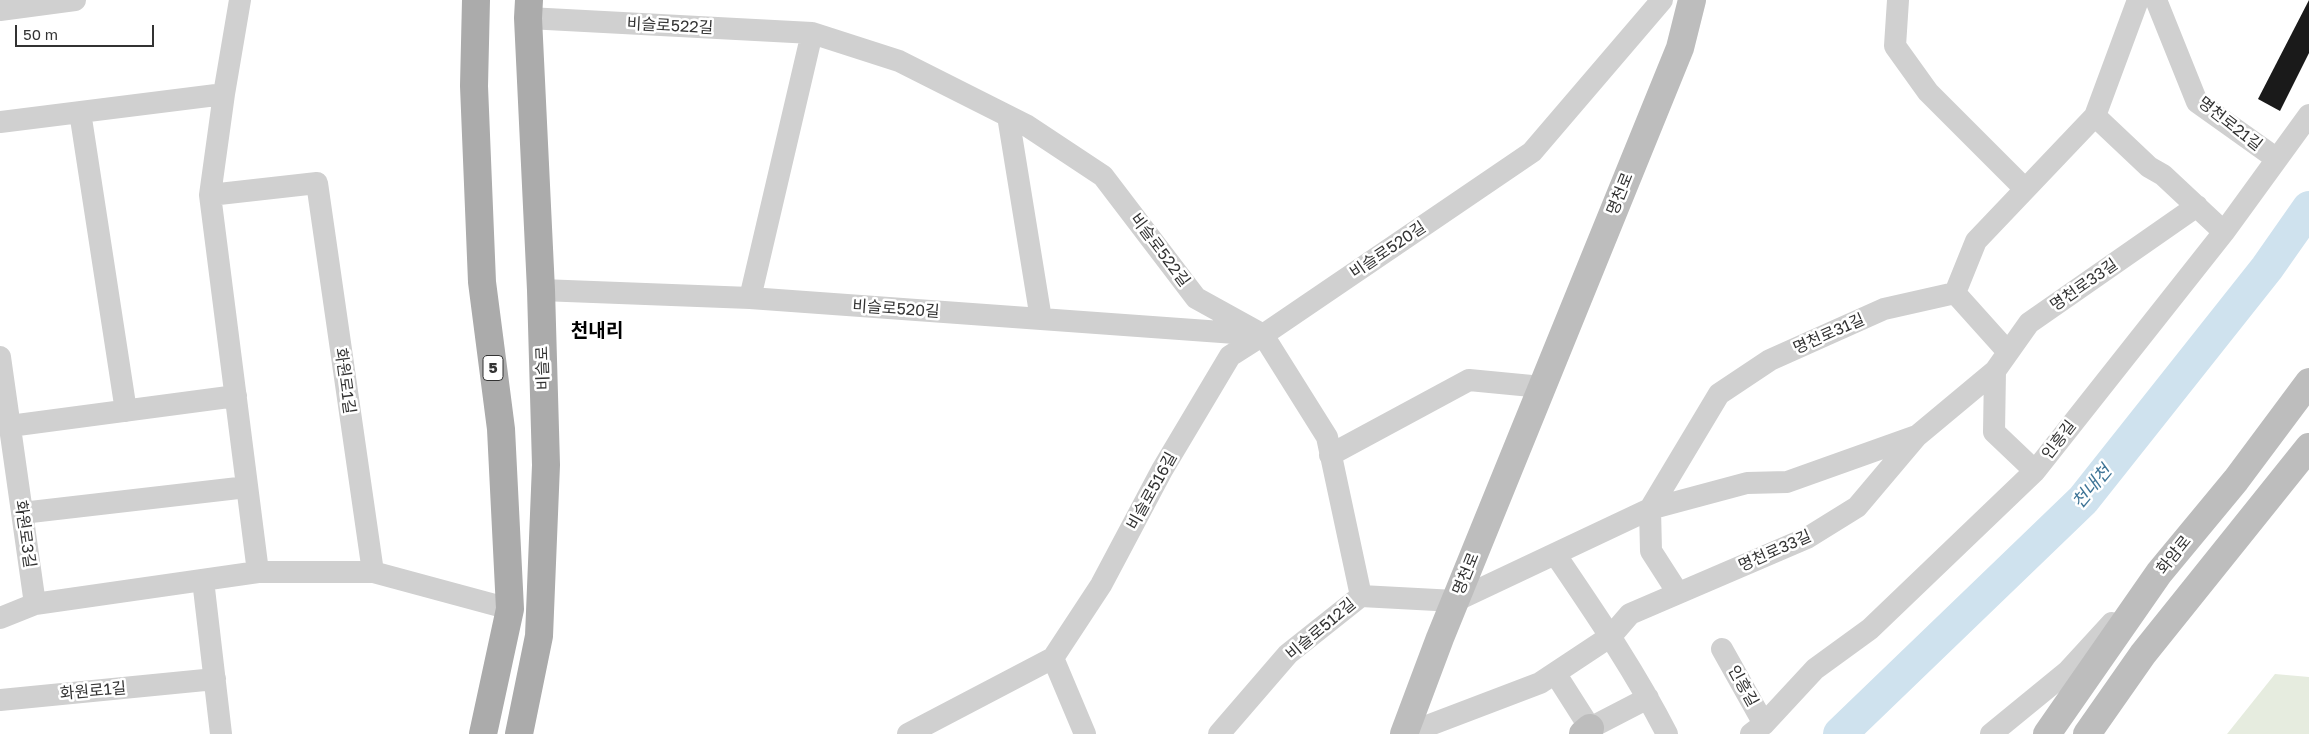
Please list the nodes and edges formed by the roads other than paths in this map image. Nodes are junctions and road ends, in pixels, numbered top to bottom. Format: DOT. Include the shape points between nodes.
graph roads {
  1 [pos="75,0"];
  2 [pos="240,0"];
  3 [pos="476,0"];
  4 [pos="1662,0"];
  5 [pos="1692,0"];
  6 [pos="1898,0"];
  7 [pos="2138,0"];
  8 [pos="2156,0"];
  9 [pos="529,9"];
  10 [pos="0,10"];
  11 [pos="812,34"];
  12 [pos="224,94"];
  13 [pos="80,112"];
  14 [pos="1008,116"];
  15 [pos="2095,116"];
  16 [pos="2309,116"];
  17 [pos="0,122"];
  18 [pos="2276,159"];
  19 [pos="2024,188"];
  20 [pos="210,195"];
  21 [pos="2197,206"];
  22 [pos="2224,232"];
  23 [pos="541,290"];
  24 [pos="1955,293"];
  25 [pos="750,298"];
  26 [pos="1041,319"];
  27 [pos="1262,335"];
  28 [pos="2008,352"];
  29 [pos="0,356"];
  30 [pos="1995,371"];
  31 [pos="2309,382"];
  32 [pos="1542,387"];
  33 [pos="236,396"];
  34 [pos="126,411"];
  35 [pos="10,426"];
  36 [pos="1917,436"];
  37 [pos="2309,447"];
  38 [pos="1330,455"];
  39 [pos="2035,471"];
  40 [pos="247,487"];
  41 [pos="1650,509"];
  42 [pos="22,513"];
  43 [pos="1555,554"];
  44 [pos="258,572"];
  45 [pos="373,572"];
  46 [pos="2159,573"];
  47 [pos="203,580"];
  48 [pos="1678,593"];
  49 [pos="1361,596"];
  50 [pos="1455,601"];
  51 [pos="35,604"];
  52 [pos="510,609"];
  53 [pos="0,618"];
  54 [pos="1611,636"];
  55 [pos="1722,649"];
  56 [pos="1053,658"];
  57 [pos="1555,673"];
  58 [pos="215,680"];
  59 [pos="1648,698"];
  60 [pos="0,700"];
  61 [pos="1433,729"];
  62 [pos="1758,729"];
  63 [pos="1587,731"];
  64 [pos="221,734"];
  65 [pos="482,734"];
  66 [pos="519,734"];
  67 [pos="908,734"];
  68 [pos="1085,734"];
  69 [pos="1219,734"];
  70 [pos="1405,734"];
  71 [pos="1667,734"];
  72 [pos="1991,734"];
  73 [pos="2046,734"];
  74 [pos="2088,734"];
  1 -- 10 [label="street"];
  2 -- 12 [label="street"];
  3 -- 52 [label="main road, 5" via="474,86 482,282 501,429"];
  4 -- 27 [label="street, 비슬로520길" via="1532,152"];
  5 -- 32 [label="main road, 명천로" via="1680,48"];
  6 -- 19 [label="street" via="1895,46 1928,92"];
  7 -- 15 [label="street"];
  8 -- 18 [label="street, 명천로21길" via="2197,102"];
  9 -- 11 [label="street, 비슬로522길"];
  9 -- 23 [label="main road, 비슬로"];
  11 -- 14 [label="street, 비슬로522길" via="899,61"];
  11 -- 25 [label="street"];
  12 -- 13 [label="street"];
  12 -- 20 [label="street"];
  13 -- 17 [label="street"];
  13 -- 34 [label="street"];
  14 -- 26 [label="street"];
  14 -- 27 [label="street, 비슬로522길" via="1103,176 1196,298"];
  15 -- 19 [label="street"];
  15 -- 21 [label="street" via="2149,167 2164,175"];
  16 -- 18 [label="street, 인흥길"];
  18 -- 22 [label="street, 인흥길"];
  19 -- 24 [label="street" via="1976,241"];
  20 -- 33 [label="street"];
  20 -- 45 [label="street, 화원로1길" via="317,183"];
  21 -- 22 [label="street"];
  21 -- 28 [label="street, 명천로33길" via="2029,324"];
  22 -- 39 [label="street, 인흥길"];
  23 -- 25 [label="street, 비슬로520길"];
  23 -- 66 [label="main road, 비슬로" via="546,465 539,636"];
  24 -- 28 [label="street"];
  24 -- 41 [label="street, 명천로31길" via="1884,309 1770,360 1719,394"];
  25 -- 26 [label="street, 비슬로520길"];
  26 -- 27 [label="street, 비슬로520길"];
  27 -- 38 [label="street, 비슬로522길" via="1326,437"];
  27 -- 56 [label="street, 비슬로516길" via="1230,356 1162,470 1101,585"];
  28 -- 30 [label="street, 명천로33길"];
  29 -- 35 [label="street, 화원로3길"];
  30 -- 36 [label="street, 명천로33길"];
  30 -- 39 [label="street" via="1994,432"];
  31 -- 46 [label="main road, 화암로" via="2236,480"];
  32 -- 38 [label="street" via="1468,380"];
  32 -- 50 [label="main road, 명천로"];
  33 -- 34 [label="street"];
  33 -- 40 [label="street"];
  34 -- 35 [label="street"];
  35 -- 42 [label="street, 화원로3길"];
  36 -- 41 [label="street, 명천로33길" via="1787,482 1747,484"];
  36 -- 48 [label="street, 명천로33길" via="1857,508 1807,538"];
  37 -- 74 [label="main road" via="2143,654"];
  38 -- 49 [label="street, 비슬로522길"];
  39 -- 62 [label="street, 인흥길" via="1870,629 1815,669"];
  40 -- 42 [label="street"];
  40 -- 44 [label="street"];
  41 -- 43 [label="street"];
  41 -- 48 [label="street" via="1651,551"];
  42 -- 51 [label="street, 화원로3길"];
  43 -- 50 [label="street"];
  43 -- 54 [label="street"];
  44 -- 45 [label="street"];
  44 -- 47 [label="street"];
  45 -- 52 [label="street"];
  46 -- 72 [label="street" via="2068,671"];
  46 -- 73 [label="main road, 화암로"];
  47 -- 51 [label="street"];
  47 -- 58 [label="street"];
  48 -- 54 [label="street, 명천로33길" via="1630,614"];
  49 -- 50 [label="street, 비슬로512길"];
  49 -- 69 [label="street, 비슬로512길" via="1288,654"];
  50 -- 70 [label="main road, 명천로"];
  51 -- 53 [label="street"];
  52 -- 65 [label="main road, 5"];
  54 -- 57 [label="street, 명천로33길"];
  54 -- 59 [label="street"];
  55 -- 62 [label="street, 인흥길"];
  56 -- 67 [label="street, 비슬로516길"];
  56 -- 68 [label="street"];
  57 -- 61 [label="street, 명천로33길" via="1540,684"];
  57 -- 63 [label="street"];
  58 -- 60 [label="street, 화원로1길"];
  58 -- 64 [label="street"];
  59 -- 63 [label="street"];
  59 -- 71 [label="street"];
  61 -- 70 [label="street, 명천로33길"];
}
